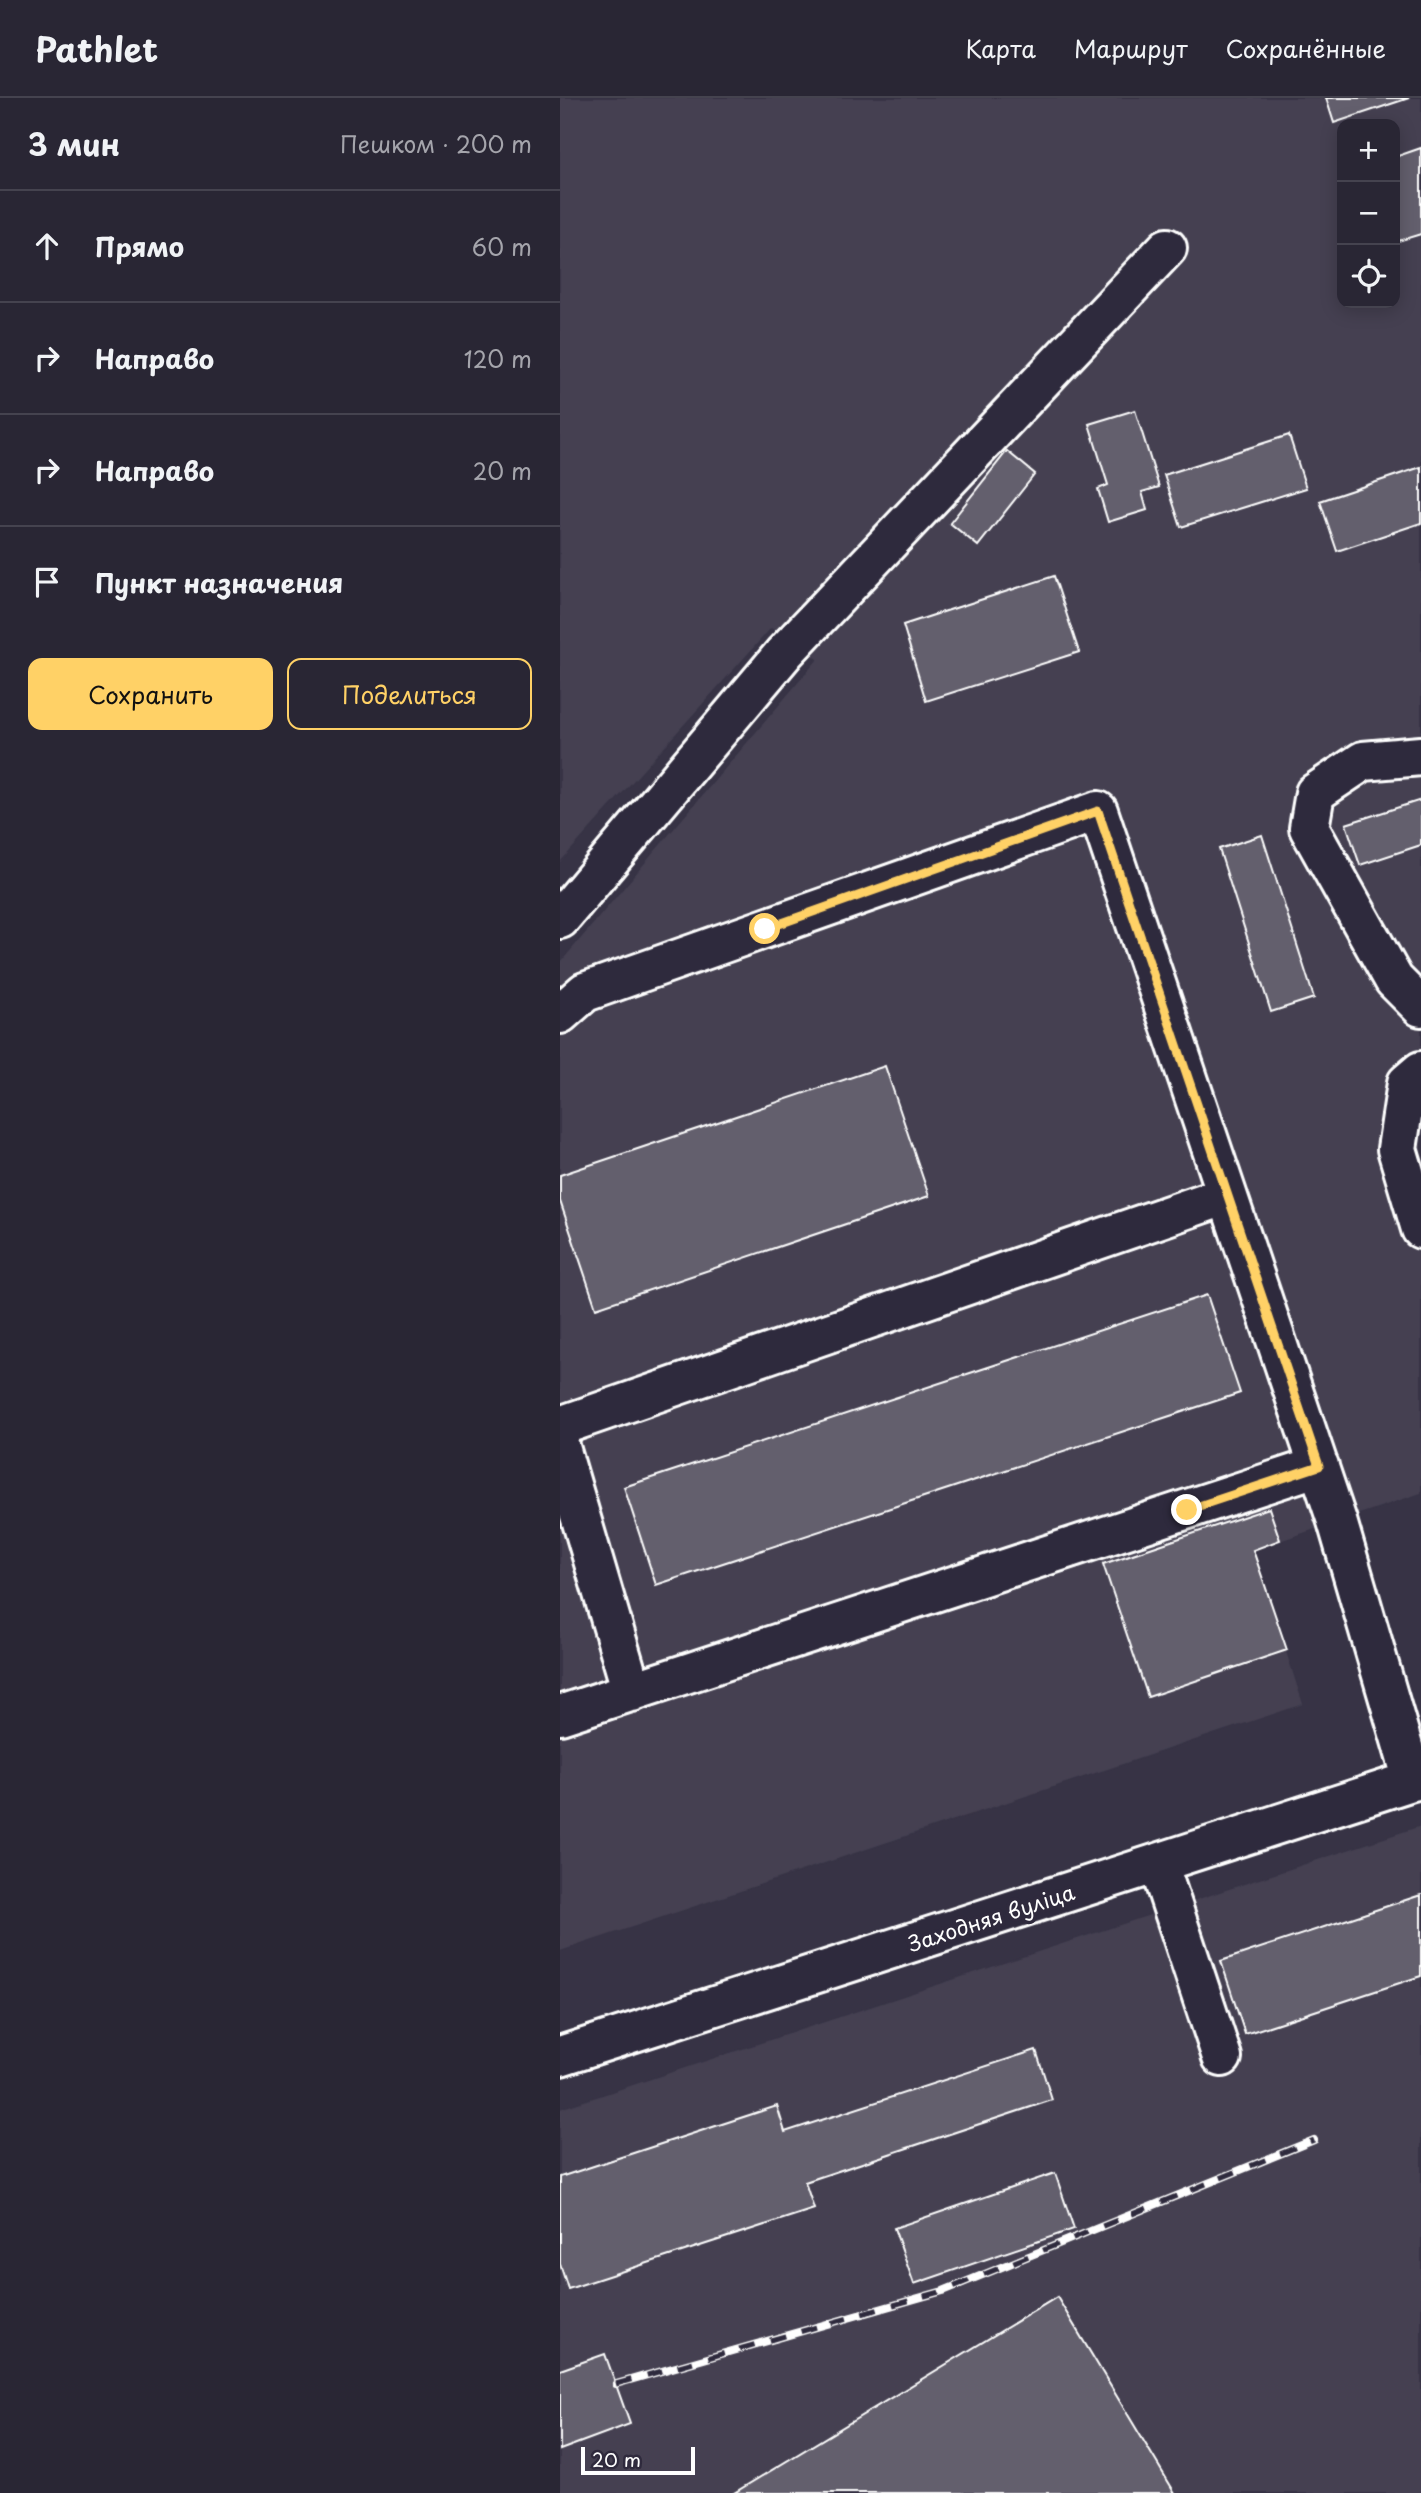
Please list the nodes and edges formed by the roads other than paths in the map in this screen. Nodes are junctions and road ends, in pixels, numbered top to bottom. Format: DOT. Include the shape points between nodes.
graph roads {
  1 [pos="1167,248"];
  2 [pos="1421,756"];
  3 [pos="560,919"];
  4 [pos="1421,1007"];
  5 [pos="560,1014"];
  6 [pos="1421,1071"];
  7 [pos="1227,1195"];
  8 [pos="1421,1229"];
  9 [pos="560,1426"];
  10 [pos="560,1447"];
  11 [pos="1319,1466"];
  12 [pos="632,1692"];
  13 [pos="560,1715"];
  14 [pos="1417,1780"];
  15 [pos="1158,1863"];
  16 [pos="560,2056"];
  17 [pos="1222,2057"];
  1 -- 3 [label="street" via="785,652"];
  2 -- 4 [label="street" via="1363,761 1315,793 1309,828 1394,980"];
  5 -- 7 [label="street" via="585,992 1098,811"];
  6 -- 8 [label="street" via="1408,1083 1397,1149"];
  7 -- 9 [label="street"];
  7 -- 11 [label="street"];
  10 -- 12 [label="street"];
  11 -- 12 [label="street"];
  11 -- 14 [label="street"];
  12 -- 13 [label="street"];
  14 -- 15 [label="street, Заходняя вуліца"];
  15 -- 16 [label="street, Заходняя вуліца"];
  15 -- 17 [label="street"];
}
